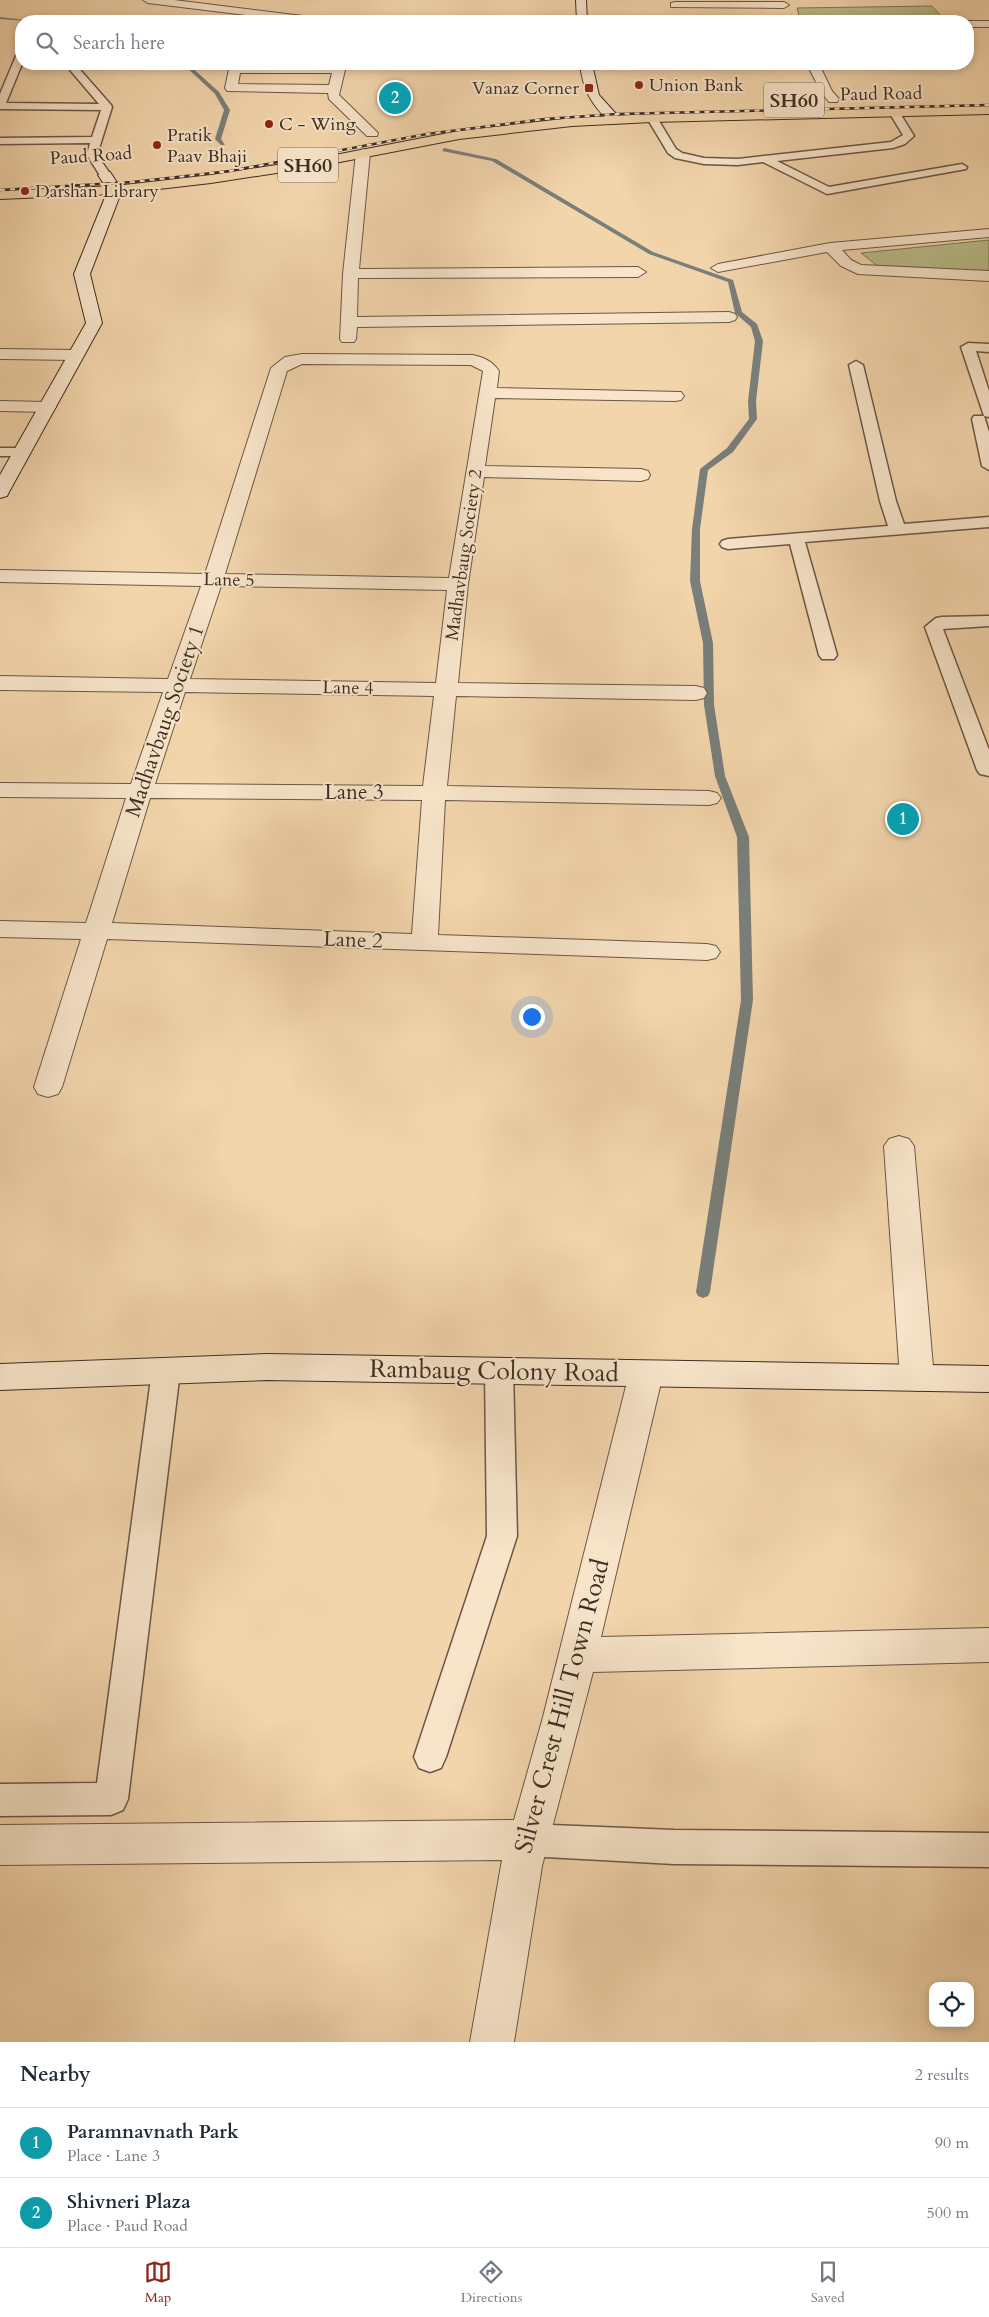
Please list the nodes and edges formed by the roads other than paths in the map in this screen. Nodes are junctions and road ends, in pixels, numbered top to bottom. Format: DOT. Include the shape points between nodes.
graph roads {
  1 [pos="148,0"];
  2 [pos="581,0"];
  3 [pos="179,2"];
  4 [pos="675,5"];
  5 [pos="784,6"];
  6 [pos="275,15"];
  7 [pos="582,15"];
  8 [pos="974,24"];
  9 [pos="989,24"];
  10 [pos="15,70"];
  11 [pos="75,70"];
  12 [pos="235,70"];
  13 [pos="338,70"];
  14 [pos="587,70"];
  15 [pos="817,70"];
  16 [pos="335,88"];
  17 [pos="814,99"];
  18 [pos="838,99"];
  19 [pos="619,105"];
  20 [pos="600,106"];
  21 [pos="107,107"];
  22 [pos="580,107"];
  23 [pos="989,110"];
  24 [pos="894,112"];
  25 [pos="652,118"];
  26 [pos="614,119"];
  27 [pos="388,130"];
  28 [pos="372,133"];
  29 [pos="353,137"];
  30 [pos="97,140"];
  31 [pos="0,141"];
  32 [pos="846,150"];
  33 [pos="363,153"];
  34 [pos="864,158"];
  35 [pos="765,159"];
  36 [pos="962,167"];
  37 [pos="889,169"];
  38 [pos="907,177"];
  39 [pos="106,178"];
  40 [pos="0,196"];
  41 [pos="989,233"];
  42 [pos="830,247"];
  43 [pos="718,268"];
  44 [pos="638,272"];
  45 [pos="351,274"];
  46 [pos="989,276"];
  47 [pos="729,317"];
  48 [pos="350,322"];
  49 [pos="348,346"];
  50 [pos="989,348"];
  51 [pos="0,354"];
  52 [pos="76,355"];
  53 [pos="291,361"];
  54 [pos="856,365"];
  55 [pos="487,393"];
  56 [pos="675,396"];
  57 [pos="0,406"];
  58 [pos="47,407"];
  59 [pos="984,416"];
  60 [pos="0,452"];
  61 [pos="22,452"];
  62 [pos="989,466"];
  63 [pos="475,471"];
  64 [pos="641,475"];
  65 [pos="0,492"];
  66 [pos="989,522"];
  67 [pos="898,531"];
  68 [pos="796,538"];
  69 [pos="728,544"];
  70 [pos="0,576"];
  71 [pos="212,580"];
  72 [pos="458,584"];
  73 [pos="989,621"];
  74 [pos="828,656"];
  75 [pos="0,683"];
  76 [pos="178,685"];
  77 [pos="446,689"];
  78 [pos="696,693"];
  79 [pos="989,770"];
  80 [pos="0,790"];
  81 [pos="140,792"];
  82 [pos="434,793"];
  83 [pos="709,798"];
  84 [pos="0,930"];
  85 [pos="98,931"];
  86 [pos="424,943"];
  87 [pos="707,952"];
  88 [pos="48,1087"];
  89 [pos="899,1146"];
  90 [pos="499,1370"];
  91 [pos="166,1371"];
  92 [pos="646,1374"];
  93 [pos="0,1377"];
  94 [pos="917,1378"];
  95 [pos="989,1379"];
  96 [pos="989,1645"];
  97 [pos="578,1655"];
  98 [pos="430,1757"];
  99 [pos="0,1800"];
  100 [pos="527,1840"];
  101 [pos="0,1845"];
  102 [pos="989,1850"];
  103 [pos="492,2042"];
  1 -- 3 [label="street"];
  2 -- 7 [label="street"];
  3 -- 6 [label="street"];
  4 -- 5 [label="street"];
  8 -- 9 [label="street"];
  10 -- 21 [label="lane" via="0,106"];
  11 -- 21 [label="lane"];
  12 -- 16 [label="street" via="231,88"];
  13 -- 16 [label="street"];
  14 -- 20 [label="street" via="589,88"];
  15 -- 18 [label="street"];
  16 -- 28 [label="street" via="334,96"];
  17 -- 18 [label="main road, Paud Road / SH60"];
  19 -- 20 [label="main road"];
  20 -- 22 [label="main road"];
  20 -- 26 [label="street"];
  21 -- 30 [label="lane"];
  23 -- 24 [label="main road, Paud Road / SH60"];
  24 -- 25 [label="main road, Paud Road / SH60"];
  24 -- 32 [label="lane" via="909,136 906,140 893,145"];
  25 -- 26 [label="main road, Paud Road / SH60"];
  25 -- 35 [label="lane" via="679,156 718,162"];
  26 -- 33 [label="main road, Paud Road / SH60" via="459,135"];
  27 -- 28 [label="main road, SH60"];
  28 -- 29 [label="main road, SH60"];
  30 -- 31 [label="lane"];
  30 -- 39 [label="lane" via="92,155"];
  32 -- 34 [label="lane"];
  32 -- 35 [label="lane"];
  33 -- 39 [label="main road, Paud Road / SH60" via="259,173"];
  33 -- 45 [label="street"];
  35 -- 38 [label="lane" via="827,191"];
  36 -- 38 [label="lane"];
  37 -- 38 [label="lane"];
  39 -- 40 [label="main road, Paud Road / SH60"];
  39 -- 52 [label="street" via="82,274 94,323"];
  41 -- 42 [label="street"];
  42 -- 43 [label="street"];
  42 -- 46 [label="street" via="858,270"];
  44 -- 45 [label="street"];
  45 -- 48 [label="street"];
  47 -- 48 [label="street"];
  48 -- 49 [label="street"];
  50 -- 59 [label="lane" via="968,347"];
  51 -- 52 [label="street"];
  52 -- 58 [label="street"];
  53 -- 55 [label="street, Madhavbaug Society 2" via="315,357 473,360 489,367"];
  53 -- 71 [label="street, Madhavbaug Society 1" via="279,368"];
  54 -- 67 [label="lane"];
  55 -- 56 [label="street"];
  55 -- 63 [label="street, Madhavbaug Society 2"];
  57 -- 58 [label="street"];
  58 -- 61 [label="street"];
  59 -- 62 [label="lane"];
  60 -- 61 [label="lane"];
  61 -- 65 [label="street"];
  63 -- 64 [label="street"];
  63 -- 72 [label="street, Madhavbaug Society 2"];
  66 -- 67 [label="lane"];
  67 -- 68 [label="lane"];
  68 -- 69 [label="lane"];
  68 -- 74 [label="lane"];
  70 -- 71 [label="street, Lane 5"];
  71 -- 72 [label="street, Lane 5"];
  71 -- 76 [label="street, Madhavbaug Society 1"];
  72 -- 77 [label="street, Madhavbaug Society 2"];
  73 -- 79 [label="lane" via="942,622 934,627"];
  75 -- 76 [label="street, Lane 4"];
  76 -- 77 [label="street, Lane 4"];
  76 -- 81 [label="street, Madhavbaug Society 1"];
  77 -- 78 [label="street, Lane 4"];
  77 -- 82 [label="street, Madhavbaug Society 2"];
  80 -- 81 [label="street, Lane 3"];
  81 -- 82 [label="street, Lane 3"];
  81 -- 85 [label="street, Madhavbaug Society 1"];
  82 -- 83 [label="street, Lane 3"];
  82 -- 86 [label="street, Madhavbaug Society 2"];
  84 -- 85 [label="street, Lane 2"];
  85 -- 86 [label="street, Lane 2"];
  85 -- 88 [label="street, Madhavbaug Society 1"];
  86 -- 87 [label="street, Lane 2"];
  89 -- 94 [label="street"];
  90 -- 91 [label="street, Rambaug Colony Road" via="267,1367"];
  90 -- 92 [label="street, Rambaug Colony Road"];
  90 -- 98 [label="lane" via="502,1536"];
  91 -- 93 [label="street, Rambaug Colony Road"];
  91 -- 99 [label="lane" via="111,1799"];
  92 -- 94 [label="street, Rambaug Colony Road"];
  92 -- 97 [label="street, Silver Crest Hill Town Road"];
  94 -- 95 [label="street, Rambaug Colony Road"];
  96 -- 97 [label="street"];
  97 -- 100 [label="street, Silver Crest Hill Town Road"];
  100 -- 101 [label="street"];
  100 -- 102 [label="lane" via="674,1847"];
  100 -- 103 [label="street, Silver Crest Hill Town Road"];
}
